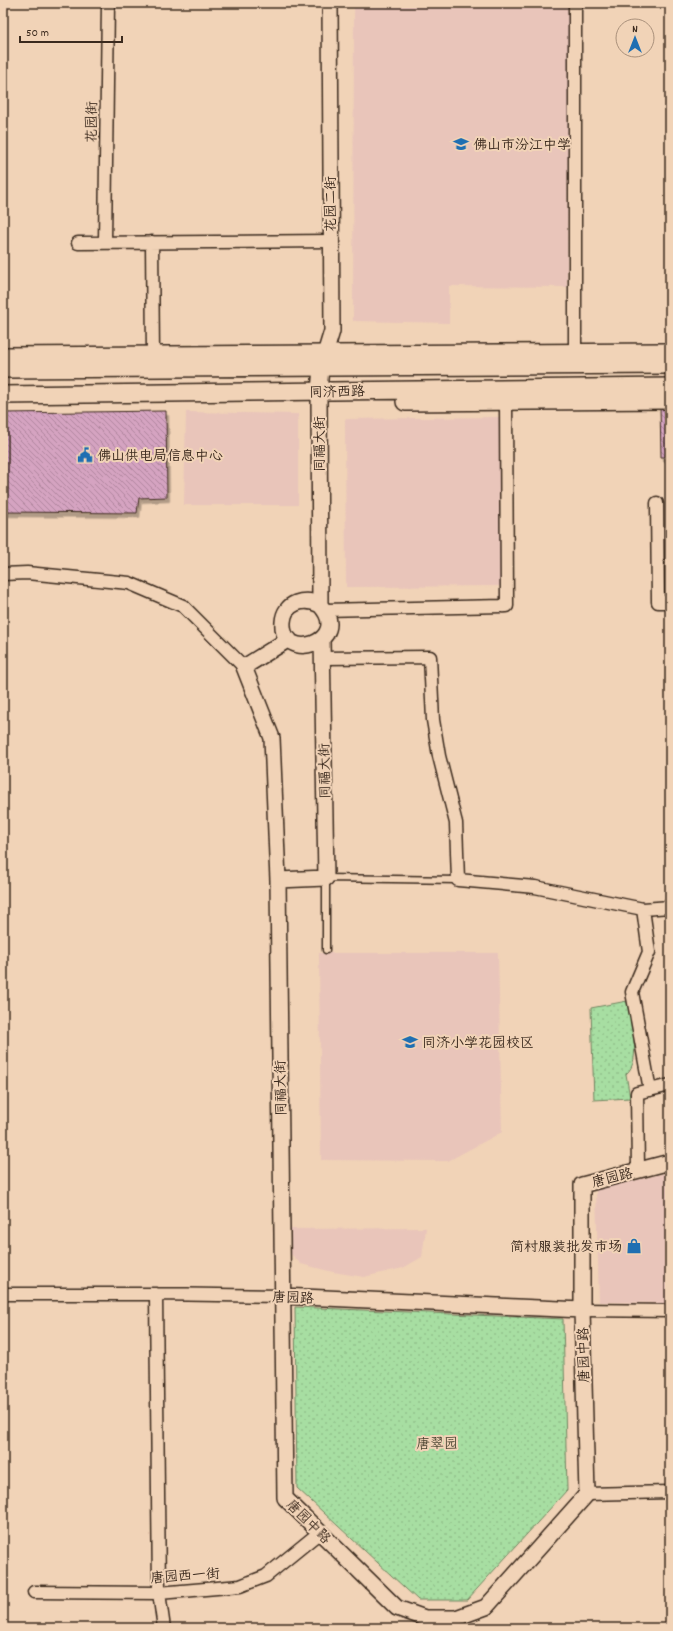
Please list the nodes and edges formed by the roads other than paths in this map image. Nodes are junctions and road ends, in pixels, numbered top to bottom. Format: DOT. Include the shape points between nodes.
graph roads {
  1 [pos="108,3"];
  2 [pos="330,3"];
  3 [pos="575,3"];
  4 [pos="330,241"];
  5 [pos="105,242"];
  6 [pos="152,242"];
  7 [pos="78,243"];
  8 [pos="575,352"];
  9 [pos="670,352"];
  10 [pos="3,356"];
  11 [pos="153,356"];
  12 [pos="322,361"];
  13 [pos="666,364"];
  14 [pos="3,369"];
  15 [pos="670,387"];
  16 [pos="99,394"];
  17 [pos="3,395"];
  18 [pos="320,397"];
  19 [pos="670,400"];
  20 [pos="506,401"];
  21 [pos="3,404"];
  22 [pos="77,404"];
  23 [pos="122,404"];
  24 [pos="657,503"];
  25 [pos="3,574"];
  26 [pos="670,602"];
  27 [pos="322,608"];
  28 [pos="289,639"];
  29 [pos="322,639"];
  30 [pos="322,658"];
  31 [pos="244,667"];
  32 [pos="326,878"];
  33 [pos="278,880"];
  34 [pos="458,880"];
  35 [pos="670,908"];
  36 [pos="643,910"];
  37 [pos="326,950"];
  38 [pos="670,1085"];
  39 [pos="650,1090"];
  40 [pos="670,1162"];
  41 [pos="638,1170"];
  42 [pos="3,1294"];
  43 [pos="156,1294"];
  44 [pos="282,1296"];
  45 [pos="582,1310"];
  46 [pos="670,1311"];
  47 [pos="670,1492"];
  48 [pos="586,1494"];
  49 [pos="320,1532"];
  50 [pos="34,1592"];
  51 [pos="159,1593"];
  52 [pos="425,1623"];
  53 [pos="455,1623"];
  54 [pos="164,1628"];
  1 -- 5 [label="street, 花园街"];
  2 -- 4 [label="street, 花园二街"];
  3 -- 8 [label="street"];
  4 -- 6 [label="street"];
  4 -- 12 [label="street, 花园二街" via="332,331"];
  5 -- 6 [label="street"];
  5 -- 7 [label="street"];
  6 -- 11 [label="street"];
  8 -- 9 [label="main road"];
  8 -- 12 [label="main road"];
  10 -- 11 [label="main road"];
  11 -- 12 [label="main road"];
  12 -- 13 [label="main road, 同济西路"];
  12 -- 14 [label="main road, 同济西路"];
  12 -- 18 [label="street, 花园二街"];
  15 -- 18 [label="main road, 同济西路"];
  16 -- 17 [label="main road, 同济西路"];
  16 -- 18 [label="main road, 同济西路"];
  16 -- 22 [label="main road"];
  16 -- 23 [label="main road"];
  18 -- 20 [label="main road"];
  18 -- 23 [label="main road"];
  18 -- 27 [label="street, 同福大街"];
  19 -- 20 [label="main road"];
  20 -- 27 [label="street" via="507,606"];
  21 -- 22 [label="main road"];
  22 -- 23 [label="main road"];
  24 -- 26 [label="street" via="658,602"];
  25 -- 31 [label="street" via="27,573 129,583 183,606"];
  27 -- 28 [label="street" via="313,601 305,600 291,605 286,611 282,626"];
  27 -- 29 [label="street, 同福大街" via="328,624"];
  28 -- 29 [label="street" via="302,646 309,646"];
  28 -- 31 [label="street"];
  29 -- 30 [label="street, 同福大街"];
  30 -- 32 [label="street, 同福大街"];
  30 -- 34 [label="street" via="430,657 432,720 456,823"];
  31 -- 33 [label="street, 同福大街" via="272,738"];
  32 -- 33 [label="street"];
  32 -- 34 [label="lane"];
  32 -- 37 [label="lane"];
  33 -- 44 [label="street, 同福大街"];
  34 -- 36 [label="street" via="535,887"];
  35 -- 36 [label="street"];
  36 -- 39 [label="street" via="649,952 632,992"];
  38 -- 39 [label="street"];
  39 -- 41 [label="street" via="637,1093"];
  40 -- 41 [label="street, 唐园路"];
  41 -- 45 [label="street, 唐园路" via="582,1185"];
  42 -- 43 [label="street, 唐园路"];
  43 -- 44 [label="street, 唐园路"];
  43 -- 51 [label="street"];
  44 -- 45 [label="street, 唐园路"];
  44 -- 49 [label="street, 唐园中路" via="285,1498"];
  45 -- 46 [label="street, 唐园路"];
  45 -- 48 [label="street, 唐园中路"];
  47 -- 48 [label="street"];
  48 -- 53 [label="street" via="486,1607"];
  49 -- 51 [label="street, 唐园西一街" via="266,1576 240,1586"];
  49 -- 52 [label="street, 唐园中路" via="398,1608"];
  50 -- 51 [label="street, 唐园西一街"];
  51 -- 54 [label="street"];
  52 -- 53 [label="street"];
}
